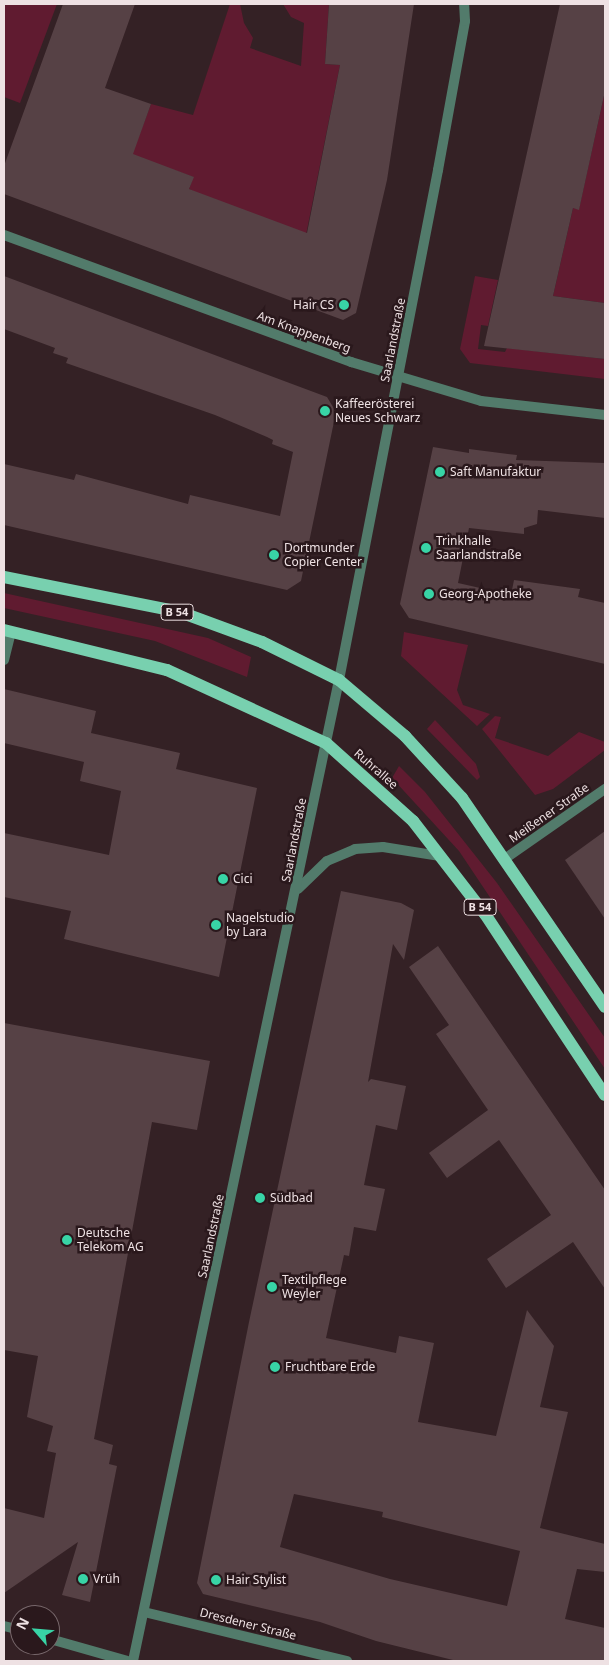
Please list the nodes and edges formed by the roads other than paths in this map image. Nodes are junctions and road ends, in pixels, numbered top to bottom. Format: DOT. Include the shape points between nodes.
graph roads {
  1 [pos="464,4"];
  2 [pos="472,4"];
  3 [pos="464,21"];
  4 [pos="4,235"];
  5 [pos="398,376"];
  6 [pos="605,415"];
  7 [pos="4,577"];
  8 [pos="7,631"];
  9 [pos="4,660"];
  10 [pos="339,680"];
  11 [pos="326,742"];
  12 [pos="605,789"];
  13 [pos="440,856"];
  14 [pos="506,858"];
  15 [pos="298,889"];
  16 [pos="605,1007"];
  17 [pos="605,1095"];
  18 [pos="144,1612"];
  19 [pos="60,1642"];
  20 [pos="127,1661"];
  21 [pos="133,1661"];
  22 [pos="347,1661"];
  1 -- 3 [label="street, Saarlandstraße"];
  2 -- 3 [label="street, Saarlandstraße"];
  3 -- 5 [label="street, Saarlandstraße"];
  4 -- 5 [label="street, Am Knappenberg" via="351,362"];
  5 -- 6 [label="street, Am Knappenberg" via="481,401"];
  5 -- 10 [label="street, Saarlandstraße"];
  7 -- 10 [label="main road, B 54" via="180,612 262,642"];
  8 -- 9 [label="street"];
  8 -- 11 [label="main road, Ruhrallee / B 54" via="167,670"];
  10 -- 11 [label="street, Saarlandstraße"];
  10 -- 14 [label="main road, B 54" via="417,749 462,798"];
  11 -- 13 [label="main road, Ruhrallee / B 54" via="413,821"];
  11 -- 15 [label="street, Saarlandstraße"];
  12 -- 14 [label="street, Meißener Straße"];
  13 -- 15 [label="street" via="383,847 355,848 326,861"];
  13 -- 17 [label="main road, Ruhrallee / B 54" via="485,914"];
  14 -- 16 [label="main road, B 54"];
  15 -- 18 [label="street, Saarlandstraße"];
  18 -- 21 [label="street, Saarlandstraße"];
  18 -- 22 [label="street, Dresdener Straße"];
  19 -- 20 [label="street"];
}
